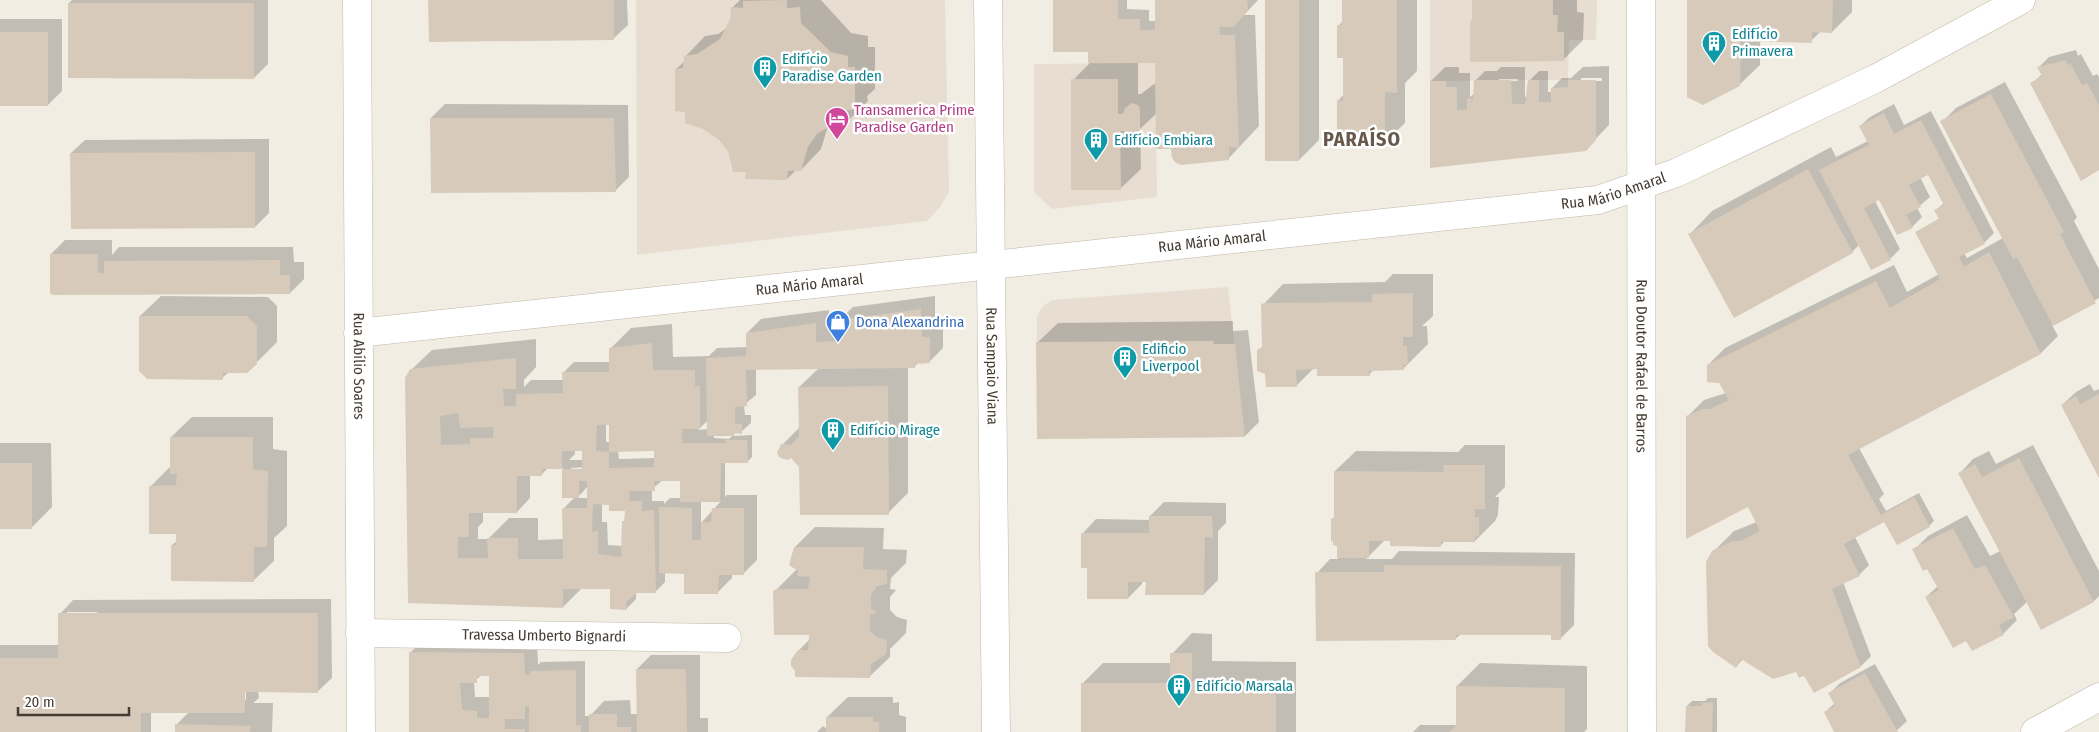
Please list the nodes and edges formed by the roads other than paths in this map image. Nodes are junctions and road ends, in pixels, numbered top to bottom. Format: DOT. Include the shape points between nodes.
graph roads {
  1 [pos="357,0"];
  2 [pos="988,0"];
  3 [pos="1641,0"];
  4 [pos="2021,0"];
  5 [pos="1641,185"];
  6 [pos="990,265"];
  7 [pos="358,333"];
  8 [pos="360,633"];
  9 [pos="728,638"];
  10 [pos="2099,697"];
  11 [pos="361,732"];
  12 [pos="996,732"];
  13 [pos="1642,732"];
  14 [pos="2035,732"];
  1 -- 7 [label="street, Rua Abílio Soares"];
  2 -- 6 [label="street, Rua Sampaio Viana"];
  3 -- 5 [label="street, Rua Doutor Rafael de Barros"];
  4 -- 5 [label="street, Rua Mário Amaral" via="1874,79 1676,173"];
  5 -- 6 [label="street, Rua Mário Amaral" via="1598,200"];
  5 -- 13 [label="street, Rua Doutor Rafael de Barros"];
  6 -- 7 [label="street, Rua Mário Amaral"];
  6 -- 12 [label="street, Rua Sampaio Viana"];
  7 -- 8 [label="street, Rua Abílio Soares"];
  8 -- 9 [label="street, Travessa Umberto Bignardi"];
  8 -- 11 [label="street, Rua Abílio Soares"];
  10 -- 14 [label="street"];
}
